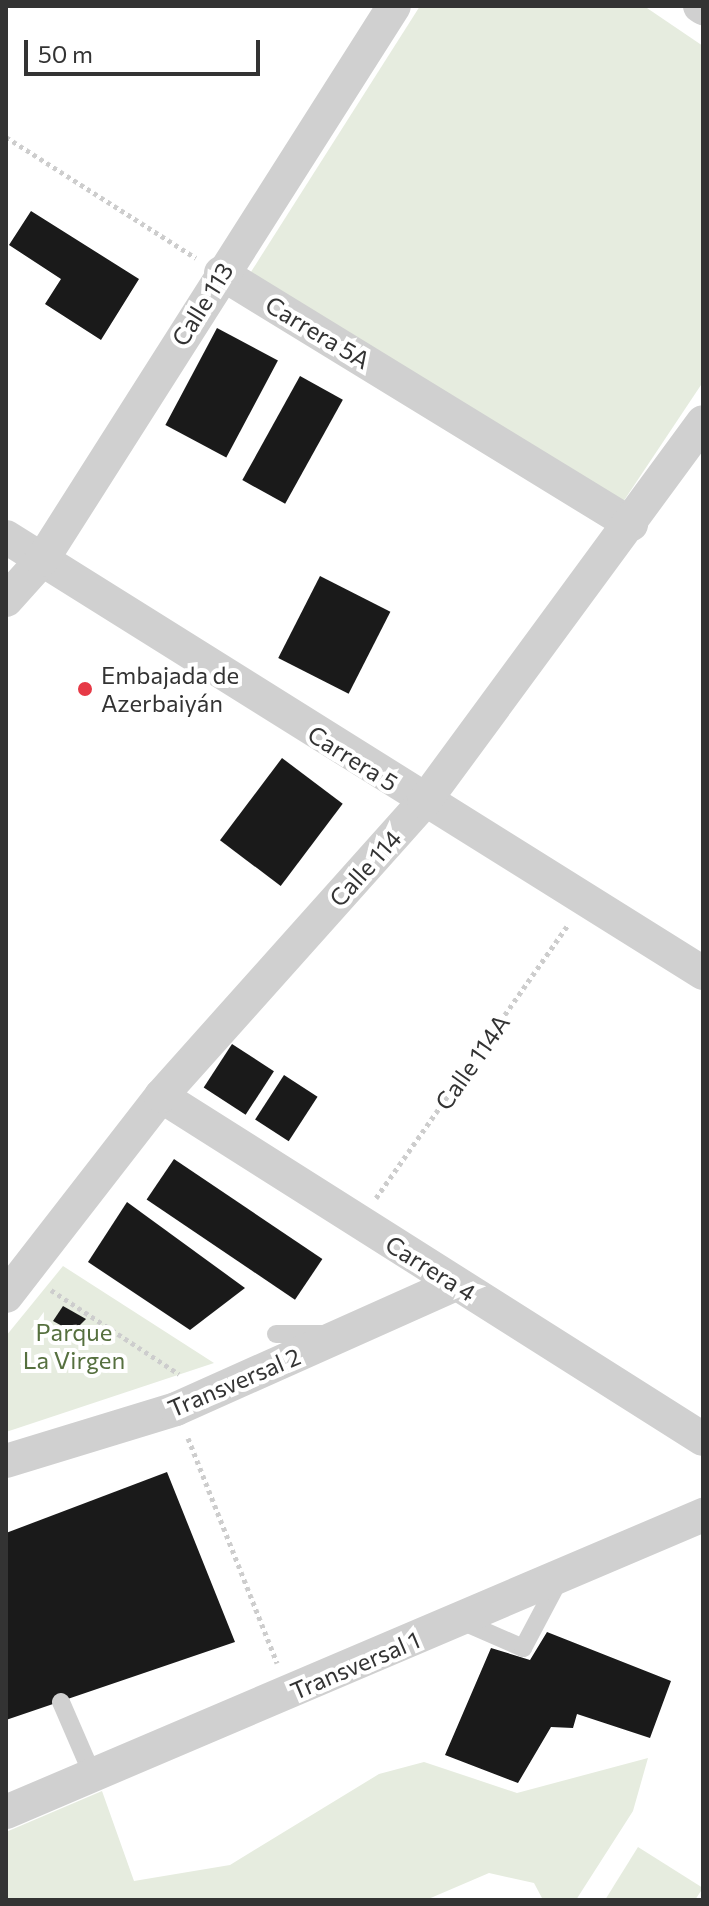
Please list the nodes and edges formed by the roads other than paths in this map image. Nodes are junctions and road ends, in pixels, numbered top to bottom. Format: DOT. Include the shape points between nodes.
graph roads {
  1 [pos="394,6"];
  2 [pos="221,273"];
  3 [pos="703,422"];
  4 [pos="631,524"];
  5 [pos="6,537"];
  6 [pos="42,560"];
  7 [pos="6,600"];
  8 [pos="424,802"];
  9 [pos="703,973"];
  10 [pos="161,1096"];
  11 [pos="12,1277"];
  12 [pos="456,1284"];
  13 [pos="276,1334"];
  14 [pos="343,1334"];
  15 [pos="703,1439"];
  16 [pos="6,1461"];
  17 [pos="703,1515"];
  18 [pos="561,1577"];
  19 [pos="459,1620"];
  20 [pos="61,1702"];
  21 [pos="93,1776"];
  22 [pos="6,1812"];
  1 -- 2 [label="street, Calle 113"];
  2 -- 4 [label="street, Carrera 5A"];
  2 -- 6 [label="street, Calle 113"];
  3 -- 4 [label="street, Calle 114"];
  4 -- 8 [label="street, Calle 114"];
  5 -- 6 [label="street, Carrera 5"];
  6 -- 7 [label="street, Calle 113"];
  6 -- 8 [label="street, Carrera 5"];
  8 -- 9 [label="street, Carrera 5"];
  8 -- 10 [label="street, Calle 114"];
  10 -- 11 [label="street, Calle 114"];
  10 -- 12 [label="street, Carrera 4"];
  12 -- 14 [label="street, Transversal 2"];
  12 -- 15 [label="street, Carrera 4"];
  13 -- 14 [label="lane"];
  14 -- 16 [label="street, Transversal 2" via="176,1409"];
  17 -- 18 [label="street, Transversal 1"];
  18 -- 19 [label="street, Transversal 1"];
  18 -- 19 [label="lane" via="523,1648"];
  19 -- 21 [label="street, Transversal 1"];
  20 -- 21 [label="lane"];
  21 -- 22 [label="street, Transversal 1"];
}
